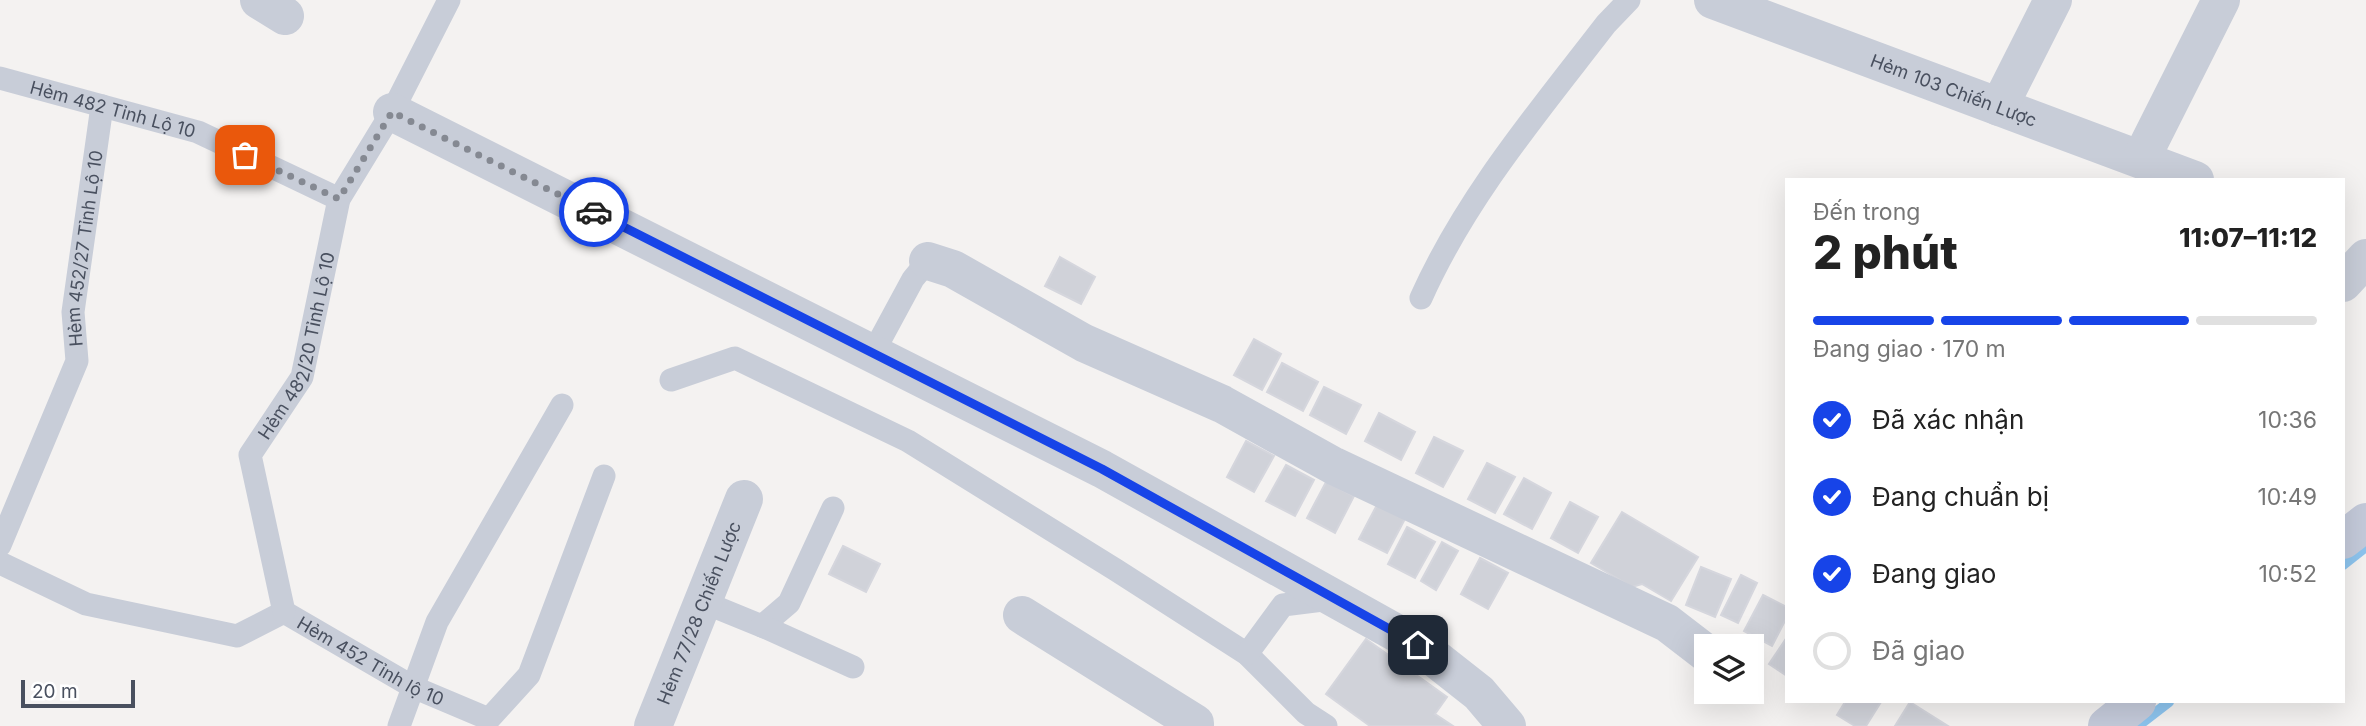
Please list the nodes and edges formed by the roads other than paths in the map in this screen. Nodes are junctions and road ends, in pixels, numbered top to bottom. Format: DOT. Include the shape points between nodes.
graph roads {
  1 [pos="449,0"];
  2 [pos="1629,0"];
  3 [pos="1713,0"];
  4 [pos="2053,0"];
  5 [pos="2221,0"];
  6 [pos="0,78"];
  7 [pos="102,106"];
  8 [pos="1999,107"];
  9 [pos="392,112"];
  10 [pos="2141,159"];
  11 [pos="2189,178"];
  12 [pos="339,199"];
  13 [pos="2345,239"];
  14 [pos="2366,247"];
  15 [pos="2366,258"];
  16 [pos="928,261"];
  17 [pos="2345,281"];
  18 [pos="1421,298"];
  19 [pos="873,353"];
  20 [pos="671,380"];
  21 [pos="562,405"];
  22 [pos="604,476"];
  23 [pos="744,499"];
  24 [pos="833,508"];
  25 [pos="2366,522"];
  26 [pos="2345,538"];
  27 [pos="0,545"];
  28 [pos="0,563"];
  29 [pos="1334,598"];
  30 [pos="703,602"];
  31 [pos="284,612"];
  32 [pos="1022,615"];
  33 [pos="762,626"];
  34 [pos="1694,644"];
  35 [pos="1247,654"];
  36 [pos="853,667"];
  37 [pos="413,687"];
  38 [pos="2136,703"];
  39 [pos="399,726"];
  40 [pos="653,726"];
  41 [pos="1195,726"];
  42 [pos="1326,726"];
  43 [pos="1507,726"];
  44 [pos="2107,726"];
  1 -- 9 [label="lane, Hẻm 482/20 Tỉnh Lộ 10"];
  2 -- 18 [label="lane" via="1481,190"];
  3 -- 8 [label="street, Hẻm 103 Chiến Lược"];
  4 -- 8 [label="street"];
  5 -- 10 [label="street"];
  6 -- 7 [label="lane, Hẻm 482 Tỉnh Lộ 10"];
  7 -- 12 [label="lane, Hẻm 482 Tỉnh Lộ 10" via="198,132"];
  7 -- 27 [label="lane, Hẻm 452/27 Tỉnh Lộ 10" via="73,312 77,361"];
  8 -- 10 [label="street, Hẻm 103 Chiến Lược"];
  9 -- 12 [label="lane, Hẻm 482/20 Tỉnh Lộ 10"];
  9 -- 19 [label="street"];
  10 -- 11 [label="street, Hẻm 103 Chiến Lược"];
  12 -- 31 [label="lane, Hẻm 482/20 Tỉnh Lộ 10" via="302,377 250,455"];
  13 -- 14 [label="street"];
  15 -- 17 [label="street"];
  16 -- 19 [label="lane" via="913,279"];
  16 -- 34 [label="street" via="953,269 1084,343 1222,404 1334,466 1667,624"];
  19 -- 29 [label="street" via="1102,469"];
  20 -- 35 [label="lane" via="735,358 908,440"];
  21 -- 37 [label="lane" via="437,622"];
  22 -- 37 [label="lane, Hẻm 452 Tỉnh lộ 10" via="529,675 489,719"];
  23 -- 30 [label="street, Hẻm 77/28 Chiến Lược"];
  24 -- 33 [label="lane" via="789,603"];
  25 -- 26 [label="street"];
  28 -- 31 [label="lane, Hẻm 452 Tỉnh lộ 10" via="86,604 237,636"];
  29 -- 35 [label="lane" via="1283,605"];
  29 -- 43 [label="street" via="1418,645 1479,693"];
  30 -- 33 [label="lane"];
  30 -- 40 [label="street, Hẻm 77/28 Chiến Lược"];
  31 -- 37 [label="lane, Hẻm 452 Tỉnh lộ 10"];
  32 -- 41 [label="street"];
  33 -- 36 [label="lane"];
  35 -- 42 [label="lane" via="1306,713"];
  37 -- 39 [label="lane"];
  38 -- 44 [label="street"];
}
